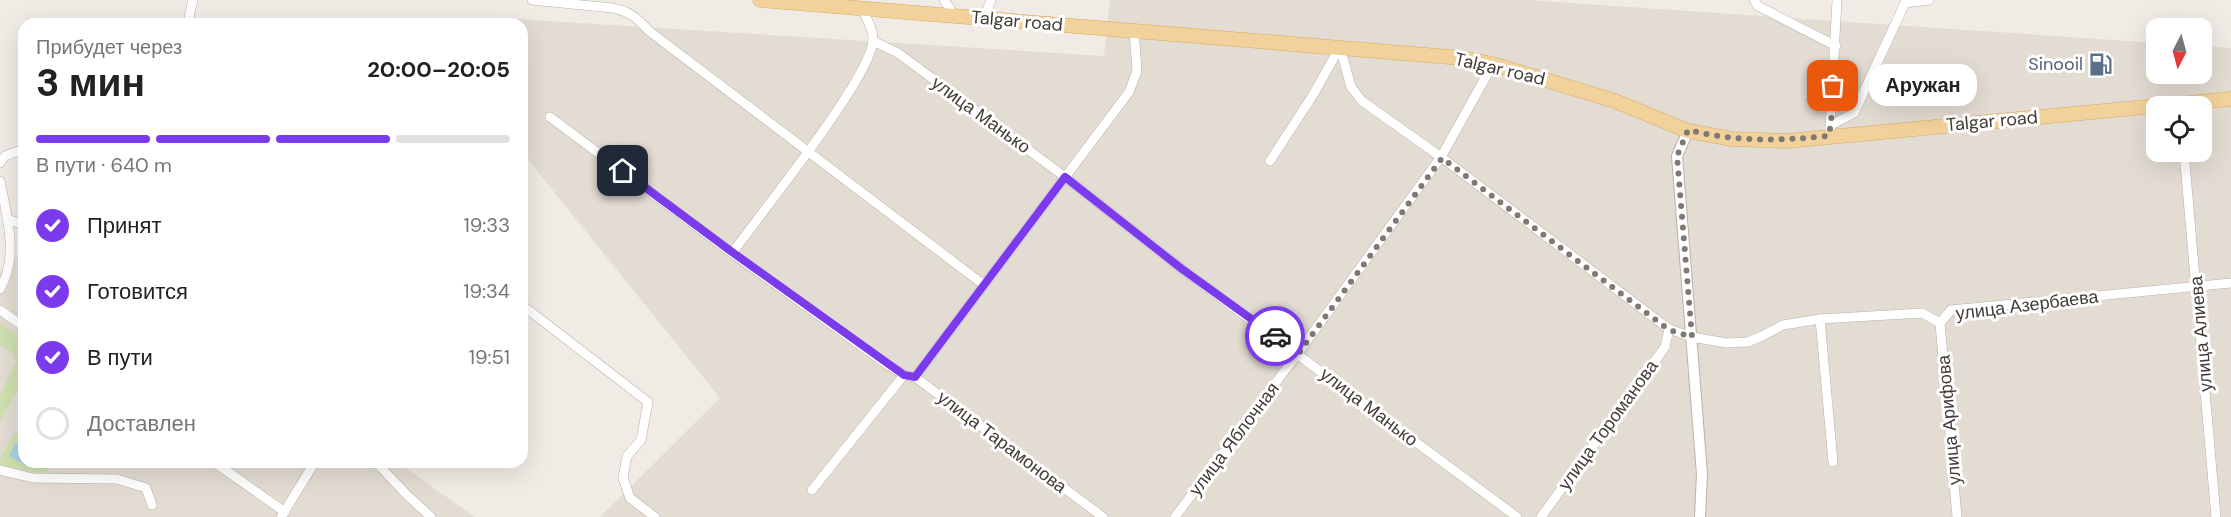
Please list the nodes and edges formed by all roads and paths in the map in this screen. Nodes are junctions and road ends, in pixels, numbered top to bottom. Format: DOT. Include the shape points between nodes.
graph roads {
  1 [pos="193,0"];
  2 [pos="532,0"];
  3 [pos="760,0"];
  4 [pos="944,0"];
  5 [pos="991,0"];
  6 [pos="1754,0"];
  7 [pos="1837,0"];
  8 [pos="1929,0"];
  9 [pos="862,9"];
  10 [pos="955,16"];
  11 [pos="189,18"];
  12 [pos="984,18"];
  13 [pos="1134,30"];
  14 [pos="873,41"];
  15 [pos="1836,46"];
  16 [pos="1340,47"];
  17 [pos="1493,64"];
  18 [pos="2231,99"];
  19 [pos="2212,101"];
  20 [pos="2146,107"];
  21 [pos="550,117"];
  22 [pos="1688,130"];
  23 [pos="1830,130"];
  24 [pos="808,150"];
  25 [pos="18,151"];
  26 [pos="1442,158"];
  27 [pos="1270,161"];
  28 [pos="2185,162"];
  29 [pos="0,163"];
  30 [pos="1065,177"];
  31 [pos="0,181"];
  32 [pos="7,219"];
  33 [pos="18,223"];
  34 [pos="732,252"];
  35 [pos="2231,283"];
  36 [pos="984,285"];
  37 [pos="2197,286"];
  38 [pos="0,289"];
  39 [pos="0,310"];
  40 [pos="528,310"];
  41 [pos="1820,319"];
  42 [pos="18,323"];
  43 [pos="1940,323"];
  44 [pos="1669,330"];
  45 [pos="1692,337"];
  46 [pos="1298,354"];
  47 [pos="904,375"];
  48 [pos="915,377"];
  49 [pos="1833,462"];
  50 [pos="222,468"];
  51 [pos="311,468"];
  52 [pos="382,468"];
  53 [pos="0,470"];
  54 [pos="812,490"];
  55 [pos="153,505"];
  56 [pos="283,514"];
  57 [pos="431,517"];
  58 [pos="655,517"];
  59 [pos="1103,517"];
  60 [pos="1175,517"];
  61 [pos="1517,517"];
  62 [pos="1541,517"];
  63 [pos="1700,517"];
  64 [pos="1957,517"];
  65 [pos="2216,517"];
  1 -- 11 [label="street"];
  2 -- 24 [label="street" via="625,10"];
  3 -- 9 [label="main road, Talgar road"];
  4 -- 10 [label="street"];
  5 -- 12 [label="street"];
  6 -- 15 [label="street" via="1758,6"];
  7 -- 15 [label="street"];
  8 -- 23 [label="street" via="1905,3 1854,113"];
  9 -- 10 [label="main road, Talgar road"];
  9 -- 14 [label="street"];
  10 -- 12 [label="main road, Talgar road"];
  12 -- 13 [label="main road, Talgar road"];
  13 -- 16 [label="main road, Talgar road"];
  13 -- 30 [label="street" via="1135,81"];
  14 -- 24 [label="street" via="856,83"];
  14 -- 30 [label="street, улица Манько" via="898,53"];
  15 -- 23 [label="street"];
  16 -- 17 [label="main road, Talgar road"];
  16 -- 26 [label="street" via="1351,87 1362,101"];
  16 -- 27 [label="street"];
  17 -- 22 [label="main road, Talgar road" via="1615,101"];
  17 -- 26 [label="street, улица Яблочная"];
  18 -- 19 [label="main road, Talgar road"];
  20 -- 23 [label="main road, Talgar road"];
  21 -- 34 [label="street, улица Тарамонова"];
  22 -- 23 [label="main road, Talgar road" via="1754,141 1787,141"];
  22 -- 45 [label="street" via="1677,156"];
  24 -- 34 [label="street"];
  24 -- 36 [label="street"];
  25 -- 29 [label="street" via="5,156"];
  26 -- 44 [label="street"];
  26 -- 46 [label="street, улица Яблочная"];
  28 -- 37 [label="street, улица Алиева"];
  30 -- 36 [label="street"];
  30 -- 46 [label="street, улица Манько"];
  31 -- 32 [label="street"];
  32 -- 33 [label="street"];
  32 -- 38 [label="street" via="9,271"];
  34 -- 47 [label="street, улица Тарамонова"];
  35 -- 37 [label="street, улица Азербаева"];
  36 -- 48 [label="street"];
  37 -- 43 [label="street, улица Азербаева" via="1951,310"];
  37 -- 65 [label="street, улица Алиева"];
  39 -- 42 [label="street"];
  40 -- 58 [label="street" via="648,402 641,440 627,456 623,478 630,498"];
  41 -- 43 [label="street, улица Азербаева" via="1923,313"];
  41 -- 45 [label="street, улица Азербаева" via="1783,325 1748,342 1716,343"];
  41 -- 49 [label="street"];
  43 -- 64 [label="street, улица Арифова"];
  44 -- 45 [label="street, улица Азербаева"];
  44 -- 62 [label="street, улица Тороманова" via="1665,347"];
  45 -- 63 [label="street" via="1702,474"];
  46 -- 60 [label="street, улица Яблочная"];
  46 -- 61 [label="street, улица Манько"];
  47 -- 48 [label="street, улица Тарамонова"];
  47 -- 54 [label="street"];
  48 -- 59 [label="street, улица Тарамонова"];
  50 -- 56 [label="street"];
  51 -- 56 [label="street"];
  52 -- 57 [label="street"];
  53 -- 55 [label="street" via="33,478 117,479 146,488"];
}
